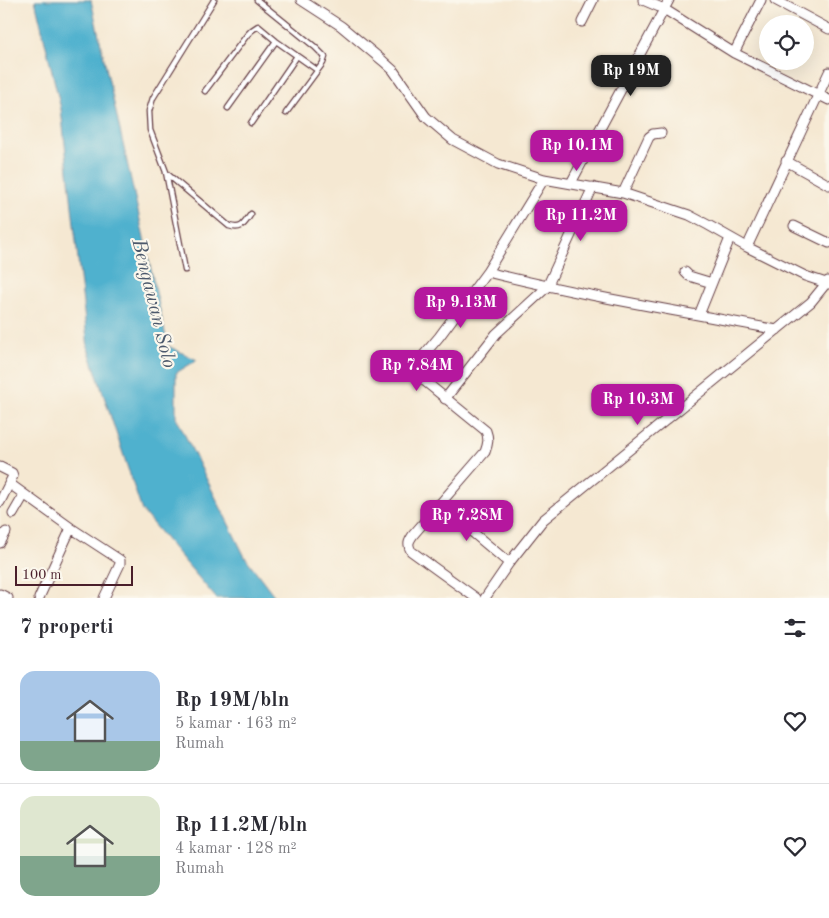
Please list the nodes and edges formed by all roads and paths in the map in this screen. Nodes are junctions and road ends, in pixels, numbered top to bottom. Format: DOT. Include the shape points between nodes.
graph roads {
  1 [pos="214,0"];
  2 [pos="257,0"];
  3 [pos="301,0"];
  4 [pos="593,0"];
  5 [pos="643,0"];
  6 [pos="669,0"];
  7 [pos="761,0"];
  8 [pos="775,0"];
  9 [pos="664,9"];
  10 [pos="582,22"];
  11 [pos="829,29"];
  12 [pos="276,41"];
  13 [pos="734,53"];
  14 [pos="297,56"];
  15 [pos="318,70"];
  16 [pos="829,72"];
  17 [pos="205,91"];
  18 [pos="818,95"];
  19 [pos="829,100"];
  20 [pos="228,108"];
  21 [pos="286,114"];
  22 [pos="250,123"];
  23 [pos="661,133"];
  24 [pos="786,161"];
  25 [pos="166,172"];
  26 [pos="544,179"];
  27 [pos="571,183"];
  28 [pos="829,185"];
  29 [pos="594,187"];
  30 [pos="623,193"];
  31 [pos="252,214"];
  32 [pos="794,226"];
  33 [pos="730,238"];
  34 [pos="829,243"];
  35 [pos="747,247"];
  36 [pos="185,270"];
  37 [pos="487,272"];
  38 [pos="685,272"];
  39 [pos="828,282"];
  40 [pos="712,283"];
  41 [pos="547,287"];
  42 [pos="699,315"];
  43 [pos="777,330"];
  44 [pos="445,399"];
  45 [pos="0,467"];
  46 [pos="10,484"];
  47 [pos="24,495"];
  48 [pos="0,502"];
  49 [pos="439,504"];
  50 [pos="13,514"];
  51 [pos="71,528"];
  52 [pos="6,532"];
  53 [pos="0,542"];
  54 [pos="509,563"];
  55 [pos="0,594"];
  56 [pos="8,598"];
  57 [pos="39,598"];
  58 [pos="104,598"];
  59 [pos="476,598"];
  60 [pos="485,598"];
  1 -- 25 [label="lane" via="153,98 150,108 150,130"];
  2 -- 15 [label="lane" via="324,55 325,60"];
  3 -- 26 [label="street" via="333,20 393,70 426,117 454,140 498,164"];
  4 -- 10 [label="street"];
  5 -- 9 [label="street"];
  6 -- 9 [label="street"];
  7 -- 13 [label="street"];
  8 -- 11 [label="street"];
  9 -- 13 [label="street"];
  9 -- 27 [label="street"];
  12 -- 14 [label="lane"];
  12 -- 17 [label="lane" via="258,26 252,30"];
  12 -- 20 [label="lane"];
  13 -- 18 [label="street"];
  14 -- 15 [label="lane"];
  14 -- 22 [label="lane"];
  15 -- 21 [label="lane"];
  16 -- 18 [label="street"];
  18 -- 19 [label="street"];
  18 -- 24 [label="street"];
  23 -- 30 [label="street" via="649,137"];
  24 -- 28 [label="street"];
  24 -- 35 [label="street"];
  25 -- 31 [label="lane" via="228,226 242,226"];
  25 -- 36 [label="lane"];
  26 -- 27 [label="street"];
  26 -- 37 [label="street"];
  27 -- 29 [label="street"];
  29 -- 30 [label="street"];
  29 -- 41 [label="street"];
  30 -- 33 [label="street" via="689,215"];
  32 -- 34 [label="street"];
  33 -- 35 [label="street"];
  33 -- 40 [label="street"];
  35 -- 39 [label="street" via="804,276"];
  37 -- 41 [label="street"];
  37 -- 44 [label="street" via="411,369"];
  38 -- 40 [label="street"];
  39 -- 43 [label="street"];
  40 -- 42 [label="street"];
  41 -- 42 [label="street"];
  41 -- 44 [label="street" via="483,348"];
  42 -- 43 [label="street"];
  43 -- 54 [label="street" via="543,520"];
  44 -- 49 [label="street" via="486,431 488,444 485,452"];
  45 -- 46 [label="street" via="13,474"];
  46 -- 47 [label="street"];
  46 -- 48 [label="street"];
  47 -- 50 [label="street"];
  47 -- 51 [label="street"];
  49 -- 54 [label="street"];
  49 -- 59 [label="street" via="408,541 408,546"];
  51 -- 57 [label="street"];
  51 -- 58 [label="street" via="120,560"];
  52 -- 53 [label="street"];
  54 -- 60 [label="street"];
  55 -- 56 [label="street"];
}
